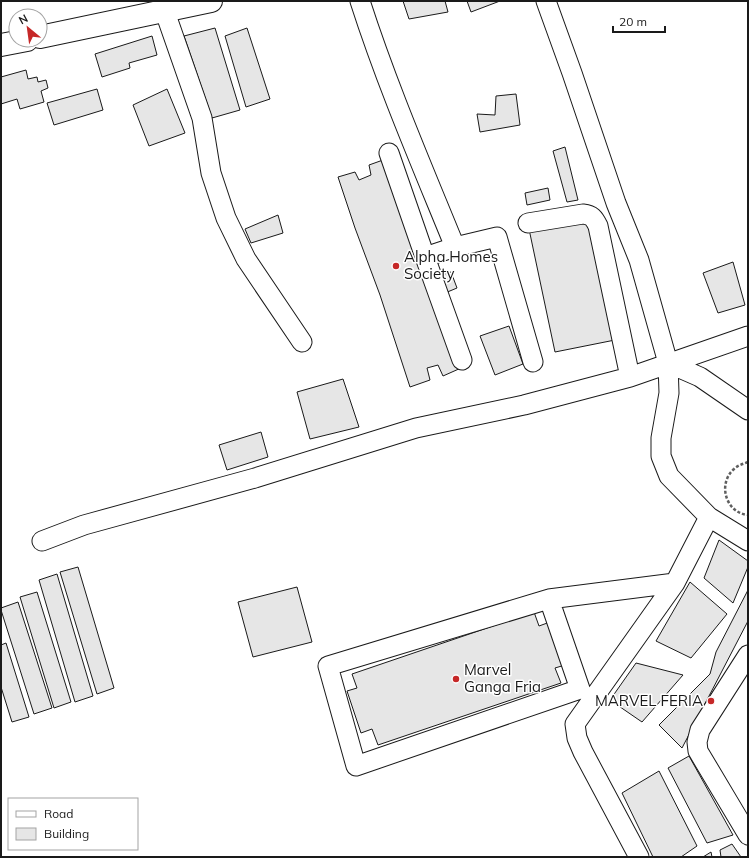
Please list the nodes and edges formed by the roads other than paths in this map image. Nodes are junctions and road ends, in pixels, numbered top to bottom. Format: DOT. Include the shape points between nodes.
graph roads {
  1 [pos="360,1"];
  2 [pos="546,1"];
  3 [pos="203,2"];
  4 [pos="165,12"];
  5 [pos="48,35"];
  6 [pos="388,153"];
  7 [pos="528,223"];
  8 [pos="455,247"];
  9 [pos="426,257"];
  10 [pos="748,336"];
  11 [pos="302,342"];
  12 [pos="462,360"];
  13 [pos="533,362"];
  14 [pos="668,363"];
  15 [pos="630,377"];
  16 [pos="748,410"];
  17 [pos="709,517"];
  18 [pos="42,541"];
  19 [pos="748,541"];
  20 [pos="675,583"];
  21 [pos="549,599"];
  22 [pos="748,655"];
  23 [pos="742,677"];
  24 [pos="748,835"];
  25 [pos="639,857"];
  1 -- 8 [label="street" via="404,123"];
  2 -- 14 [label="street" via="616,204 639,260"];
  3 -- 4 [label="main road"];
  4 -- 5 [label="main road"];
  4 -- 11 [label="street" via="202,118 211,173 226,218 246,259"];
  6 -- 9 [label="street"];
  7 -- 15 [label="street" via="583,214 589,214 594,219 598,226"];
  8 -- 9 [label="street"];
  8 -- 13 [label="street" via="497,237"];
  9 -- 12 [label="street"];
  10 -- 14 [label="street"];
  14 -- 15 [label="street"];
  14 -- 16 [label="street" via="700,377"];
  14 -- 17 [label="street" via="669,393 661,438 661,456 669,476"];
  15 -- 18 [label="street" via="524,405 416,428 255,478 84,525"];
  17 -- 19 [label="street"];
  17 -- 20 [label="street"];
  20 -- 21 [label="street"];
  20 -- 25 [label="street" via="575,724 583,752"];
  21 -- 21 [label="street" via="328,666 356,766 580,689"];
  22 -- 23 [label="street"];
  23 -- 24 [label="street" via="700,730 697,742 698,751"];
}
